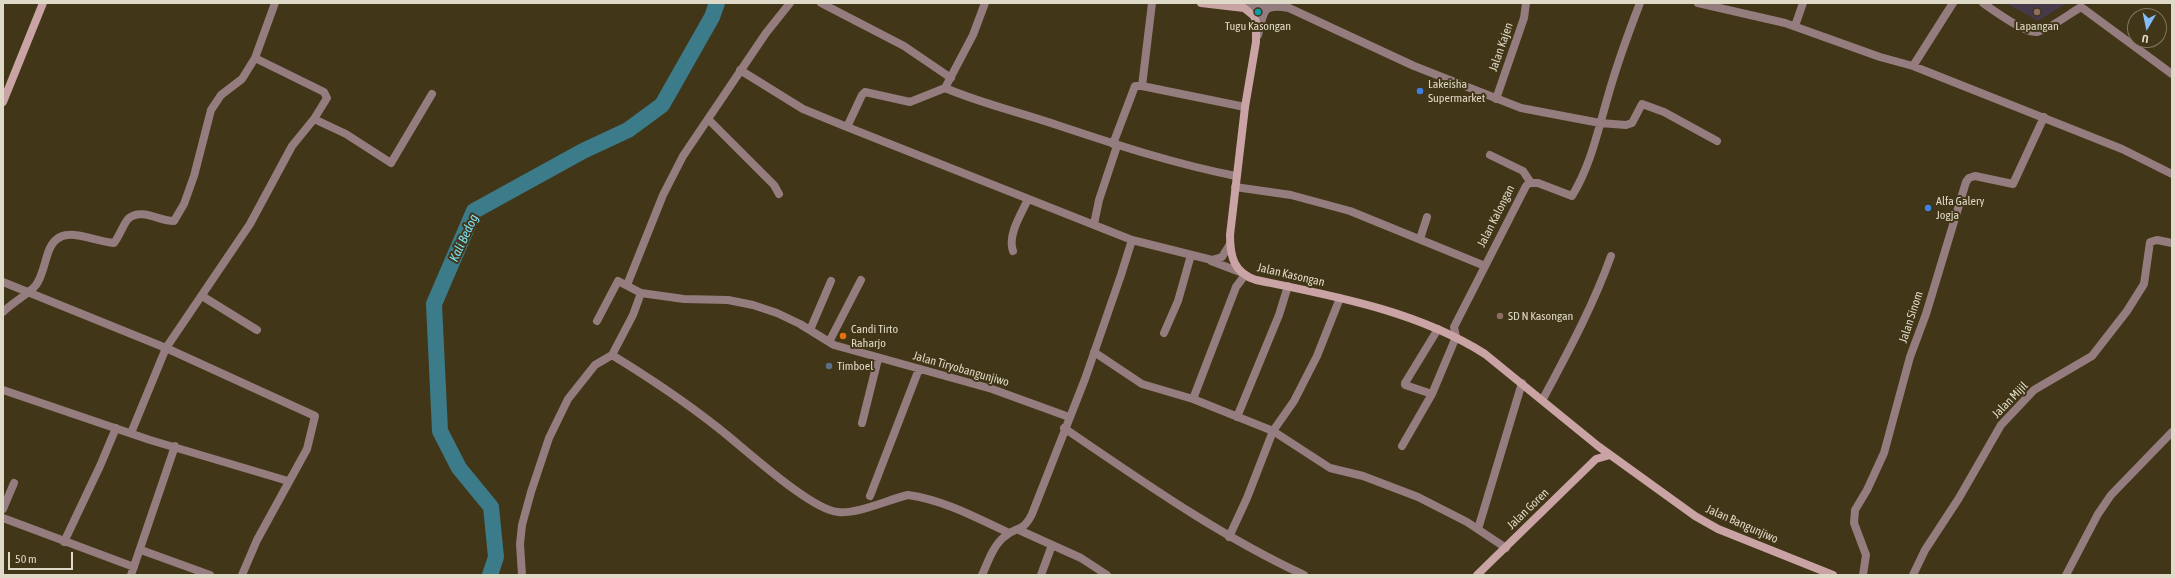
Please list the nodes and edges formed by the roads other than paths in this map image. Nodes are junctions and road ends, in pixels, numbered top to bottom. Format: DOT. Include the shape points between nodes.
graph roads {
  1 [pos="43,3"];
  2 [pos="275,3"];
  3 [pos="790,3"];
  4 [pos="821,3"];
  5 [pos="985,3"];
  6 [pos="1152,3"];
  7 [pos="1201,3"];
  8 [pos="1526,3"];
  9 [pos="1640,3"];
  10 [pos="1698,3"];
  11 [pos="1803,3"];
  12 [pos="1953,3"];
  13 [pos="1983,3"];
  14 [pos="1273,5"];
  15 [pos="1289,5"];
  16 [pos="1238,6"];
  17 [pos="1795,26"];
  18 [pos="1256,42"];
  19 [pos="255,58"];
  20 [pos="1913,66"];
  21 [pos="740,70"];
  22 [pos="2172,74"];
  23 [pos="951,78"];
  24 [pos="1142,86"];
  25 [pos="945,88"];
  26 [pos="432,94"];
  27 [pos="1496,99"];
  28 [pos="3,102"];
  29 [pos="1245,107"];
  30 [pos="2044,117"];
  31 [pos="314,119"];
  32 [pos="708,119"];
  33 [pos="1600,123"];
  34 [pos="847,127"];
  35 [pos="1717,141"];
  36 [pos="1115,145"];
  37 [pos="1490,155"];
  38 [pos="2172,174"];
  39 [pos="1236,176"];
  40 [pos="1531,183"];
  41 [pos="1235,187"];
  42 [pos="779,194"];
  43 [pos="1028,199"];
  44 [pos="1427,217"];
  45 [pos="1094,224"];
  46 [pos="1420,239"];
  47 [pos="1132,240"];
  48 [pos="2172,243"];
  49 [pos="1230,244"];
  50 [pos="1012,251"];
  51 [pos="1191,255"];
  52 [pos="1611,256"];
  53 [pos="1205,259"];
  54 [pos="1485,266"];
  55 [pos="1243,274"];
  56 [pos="861,280"];
  57 [pos="831,281"];
  58 [pos="3,282"];
  59 [pos="627,285"];
  60 [pos="1288,286"];
  61 [pos="27,292"];
  62 [pos="641,293"];
  63 [pos="202,296"];
  64 [pos="1340,298"];
  65 [pos="3,312"];
  66 [pos="598,321"];
  67 [pos="1438,329"];
  68 [pos="257,330"];
  69 [pos="810,330"];
  70 [pos="1164,333"];
  71 [pos="1456,337"];
  72 [pos="828,342"];
  73 [pos="166,348"];
  74 [pos="1094,352"];
  75 [pos="612,355"];
  76 [pos="878,359"];
  77 [pos="919,369"];
  78 [pos="1522,383"];
  79 [pos="3,390"];
  80 [pos="1432,394"];
  81 [pos="1193,399"];
  82 [pos="1543,399"];
  83 [pos="1237,416"];
  84 [pos="1069,417"];
  85 [pos="862,423"];
  86 [pos="116,428"];
  87 [pos="1064,428"];
  88 [pos="1273,431"];
  89 [pos="2172,432"];
  90 [pos="131,433"];
  91 [pos="175,446"];
  92 [pos="1402,446"];
  93 [pos="1598,446"];
  94 [pos="1610,455"];
  95 [pos="1596,459"];
  96 [pos="288,481"];
  97 [pos="14,483"];
  98 [pos="870,496"];
  99 [pos="3,509"];
  100 [pos="3,518"];
  101 [pos="1478,529"];
  102 [pos="1019,530"];
  103 [pos="1010,533"];
  104 [pos="1229,537"];
  105 [pos="64,542"];
  106 [pos="1052,545"];
  107 [pos="1506,548"];
  108 [pos="141,550"];
  109 [pos="1284,567"];
  110 [pos="133,571"];
  111 [pos="210,575"];
  112 [pos="242,575"];
  113 [pos="522,575"];
  114 [pos="982,575"];
  115 [pos="1041,575"];
  116 [pos="1107,575"];
  117 [pos="1278,575"];
  118 [pos="1304,575"];
  119 [pos="1477,575"];
  120 [pos="1833,575"];
  121 [pos="1863,575"];
  122 [pos="1913,575"];
  123 [pos="2066,575"];
  1 -- 28 [label="main road"];
  2 -- 19 [label="street"];
  3 -- 21 [label="street"];
  4 -- 23 [label="street" via="904,46"];
  5 -- 23 [label="street" via="973,35"];
  6 -- 24 [label="street"];
  7 -- 16 [label="main road, Jalan Kasongan"];
  8 -- 27 [label="street, Jalan Kajen" via="1524,18"];
  9 -- 33 [label="street" via="1618,60"];
  10 -- 17 [label="street"];
  11 -- 17 [label="street"];
  12 -- 20 [label="street"];
  13 -- 22 [label="street" via="1996,13 2034,32 2081,7"];
  14 -- 15 [label="street"];
  14 -- 16 [label="street"];
  14 -- 18 [label="street" via="1266,9"];
  15 -- 27 [label="street" via="1414,66"];
  16 -- 18 [label="main road, Jalan Kasongan" via="1254,16"];
  17 -- 20 [label="street" via="1880,57"];
  18 -- 29 [label="main road, Jalan Kasongan"];
  19 -- 31 [label="street" via="326,94 326,100"];
  19 -- 61 [label="street" via="242,79 221,95 214,105 194,176 184,204 174,221 158,216 134,215 127,219 114,243 70,234 60,235 51,244 37,284"];
  20 -- 30 [label="street" via="1950,78"];
  21 -- 32 [label="street"];
  21 -- 34 [label="street" via="803,109"];
  23 -- 25 [label="street"];
  24 -- 29 [label="street"];
  24 -- 36 [label="street" via="1135,86"];
  25 -- 34 [label="street" via="910,102 865,92"];
  25 -- 36 [label="street" via="983,104"];
  26 -- 31 [label="street" via="391,163 346,134"];
  27 -- 33 [label="street" via="1535,112"];
  29 -- 39 [label="main road, Jalan Kasongan"];
  30 -- 38 [label="street" via="2122,149"];
  30 -- 121 [label="street, Jalan Sinom" via="2013,184 1975,176 1966,182 1926,314 1910,357 1884,453 1855,510 1854,523 1866,555"];
  31 -- 63 [label="street" via="292,146 250,224"];
  32 -- 42 [label="street" via="774,185"];
  32 -- 59 [label="street" via="683,156 663,195"];
  33 -- 35 [label="street" via="1630,124 1642,104 1664,112"];
  33 -- 40 [label="street, Jalan Kalongan" via="1588,165 1572,196"];
  34 -- 43 [label="street"];
  36 -- 39 [label="street" via="1184,166"];
  36 -- 45 [label="street"];
  37 -- 40 [label="street" via="1523,171"];
  39 -- 41 [label="main road, Jalan Kasongan"];
  40 -- 54 [label="street, Jalan Kalongan" via="1526,186"];
  41 -- 46 [label="street" via="1291,195 1350,211"];
  41 -- 49 [label="main road, Jalan Kasongan"];
  43 -- 45 [label="street"];
  43 -- 50 [label="street" via="1013,234"];
  44 -- 46 [label="street"];
  45 -- 47 [label="street"];
  46 -- 54 [label="street"];
  47 -- 51 [label="street"];
  47 -- 74 [label="street"];
  48 -- 122 [label="street, Jalan Mijil" via="2157,240 2150,242 2144,284 2127,311 2092,356 2034,390 2001,425 1959,498 1925,550"];
  49 -- 53 [label="street" via="1226,254 1218,260"];
  49 -- 55 [label="main road, Jalan Kasongan" via="1233,262"];
  51 -- 53 [label="street"];
  51 -- 70 [label="street" via="1178,301"];
  52 -- 82 [label="street" via="1585,320"];
  53 -- 55 [label="street"];
  54 -- 71 [label="street, Jalan Kalongan" via="1454,327"];
  55 -- 60 [label="main road, Jalan Kasongan" via="1256,280"];
  55 -- 81 [label="street"];
  56 -- 72 [label="street"];
  57 -- 69 [label="street"];
  58 -- 61 [label="street"];
  59 -- 62 [label="street"];
  59 -- 66 [label="street" via="618,281"];
  60 -- 64 [label="main road, Jalan Kasongan"];
  60 -- 83 [label="street" via="1279,315"];
  61 -- 65 [label="street"];
  61 -- 73 [label="street"];
  62 -- 69 [label="street, Jalan Tiryobangunjiwo" via="684,299 728,300 777,313"];
  62 -- 75 [label="street" via="633,315"];
  63 -- 68 [label="street"];
  63 -- 73 [label="street"];
  64 -- 67 [label="main road, Jalan Kasongan" via="1392,312"];
  64 -- 88 [label="street" via="1317,356 1294,401"];
  67 -- 71 [label="main road, Jalan Kasongan"];
  67 -- 80 [label="street" via="1405,383"];
  69 -- 72 [label="street, Jalan Tiryobangunjiwo"];
  71 -- 78 [label="main road, Jalan Kasongan" via="1485,354"];
  71 -- 80 [label="street, Jalan Kalongan"];
  72 -- 76 [label="street, Jalan Tiryobangunjiwo"];
  73 -- 90 [label="street"];
  73 -- 96 [label="street" via="316,416 307,449"];
  74 -- 81 [label="street" via="1142,384"];
  74 -- 84 [label="street"];
  75 -- 103 [label="street" via="641,372 717,426 774,474 820,507 845,512 908,495 917,496 956,509"];
  75 -- 113 [label="street" via="595,365 568,399 549,438 521,530"];
  76 -- 77 [label="street, Jalan Tiryobangunjiwo"];
  76 -- 85 [label="street"];
  77 -- 84 [label="street, Jalan Tiryobangunjiwo" via="992,388"];
  77 -- 98 [label="street"];
  78 -- 82 [label="main road, Jalan Kasongan"];
  78 -- 101 [label="street"];
  79 -- 86 [label="street"];
  80 -- 92 [label="street, Jalan Kalongan"];
  81 -- 83 [label="street"];
  82 -- 93 [label="main road, Jalan Kasongan"];
  83 -- 88 [label="street"];
  84 -- 87 [label="street"];
  86 -- 90 [label="street"];
  86 -- 105 [label="street"];
  87 -- 102 [label="street" via="1032,514 1027,524"];
  87 -- 104 [label="street"];
  88 -- 101 [label="street" via="1330,468 1363,476 1418,497"];
  88 -- 104 [label="street"];
  89 -- 123 [label="street" via="2111,495 2098,514"];
  90 -- 91 [label="street"];
  91 -- 96 [label="street"];
  91 -- 108 [label="street"];
  93 -- 94 [label="main road, Jalan Kasongan"];
  93 -- 95 [label="main road"];
  94 -- 95 [label="main road, Jalan Goren"];
  94 -- 120 [label="main road, Jalan Bangunjiwo" via="1709,524"];
  95 -- 107 [label="main road, Jalan Goren"];
  96 -- 112 [label="street" via="246,561"];
  97 -- 99 [label="street"];
  100 -- 105 [label="street"];
  101 -- 107 [label="street"];
  102 -- 103 [label="street"];
  102 -- 106 [label="street"];
  103 -- 114 [label="street" via="998,543"];
  104 -- 109 [label="street"];
  105 -- 110 [label="street"];
  106 -- 115 [label="street"];
  106 -- 116 [label="street" via="1081,558"];
  107 -- 119 [label="main road, Jalan Goren"];
  108 -- 110 [label="street"];
  108 -- 111 [label="street"];
  109 -- 117 [label="street"];
  109 -- 118 [label="street"];
}
